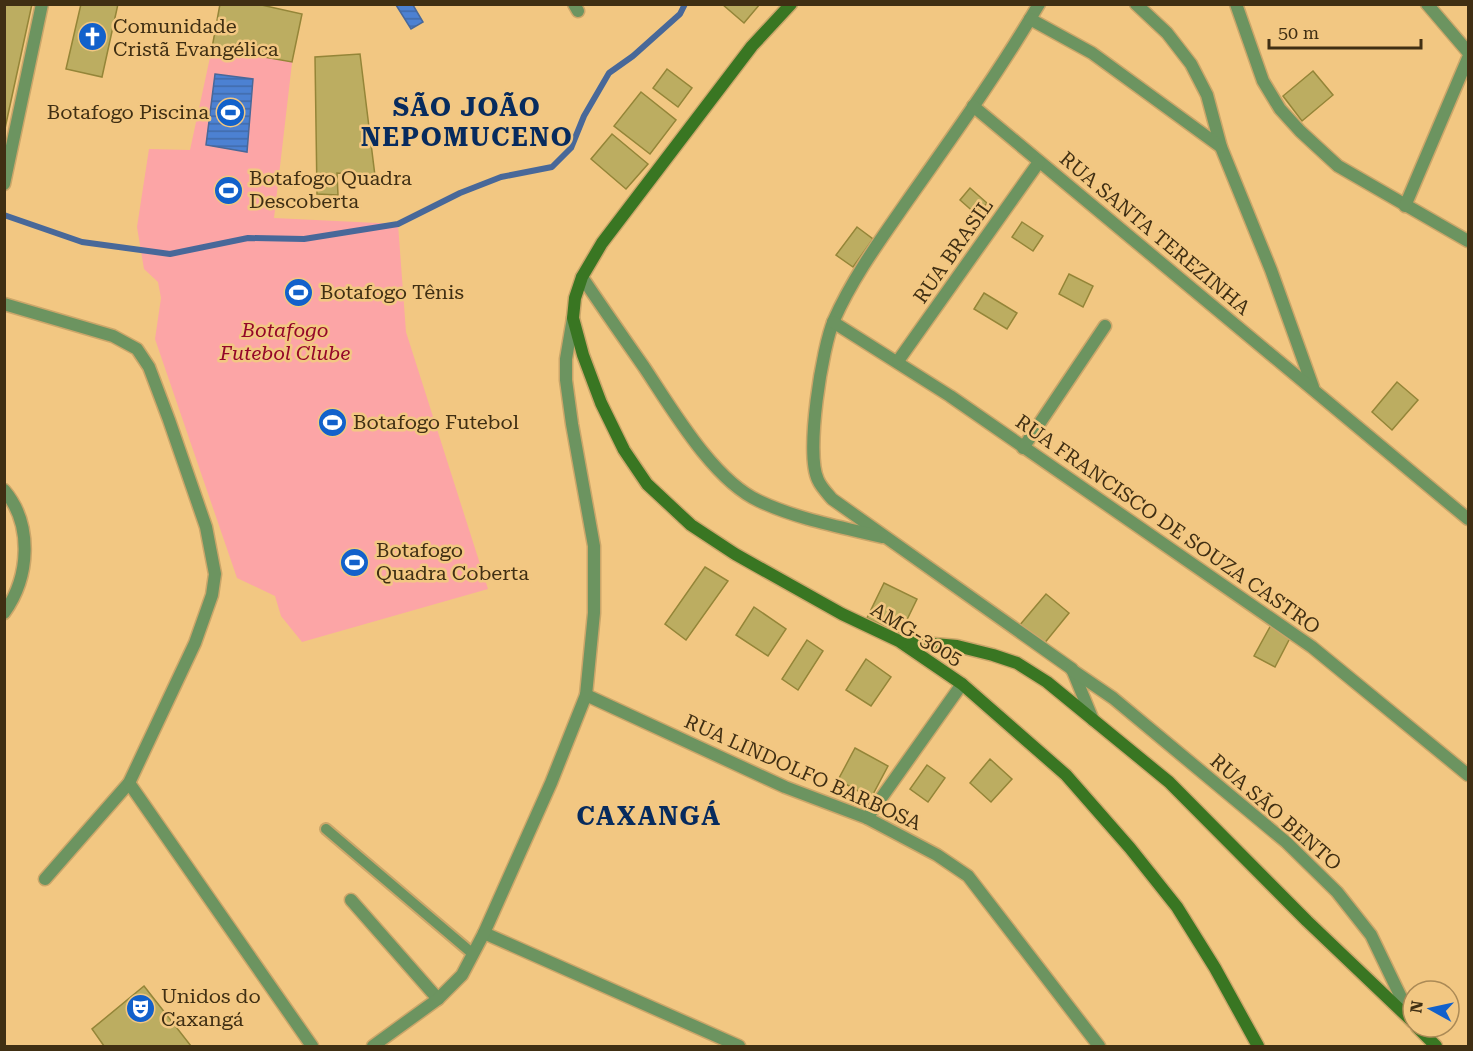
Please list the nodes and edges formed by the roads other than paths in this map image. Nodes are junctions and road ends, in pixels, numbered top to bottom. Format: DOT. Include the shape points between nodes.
graph roads {
  1 [pos="42,4"];
  2 [pos="791,4"];
  3 [pos="1039,4"];
  4 [pos="1136,4"];
  5 [pos="1236,4"];
  6 [pos="1427,4"];
  7 [pos="1030,19"];
  8 [pos="1468,52"];
  9 [pos="1468,66"];
  10 [pos="973,106"];
  11 [pos="1221,147"];
  12 [pos="1039,162"];
  13 [pos="4,184"];
  14 [pos="1405,206"];
  15 [pos="1468,241"];
  16 [pos="582,277"];
  17 [pos="4,304"];
  18 [pos="573,318"];
  19 [pos="833,322"];
  20 [pos="1105,326"];
  21 [pos="898,362"];
  22 [pos="1313,388"];
  23 [pos="1023,448"];
  24 [pos="4,490"];
  25 [pos="1468,519"];
  26 [pos="886,538"];
  27 [pos="4,613"];
  28 [pos="899,641"];
  29 [pos="1072,669"];
  30 [pos="962,684"];
  31 [pos="586,695"];
  32 [pos="1093,720"];
  33 [pos="1468,775"];
  34 [pos="129,783"];
  35 [pos="867,818"];
  36 [pos="326,829"];
  37 [pos="45,879"];
  38 [pos="351,900"];
  39 [pos="484,933"];
  40 [pos="473,954"];
  41 [pos="1401,997"];
  42 [pos="438,999"];
  43 [pos="1401,1011"];
  44 [pos="312,1047"];
  45 [pos="374,1047"];
  46 [pos="739,1047"];
  47 [pos="1099,1047"];
  48 [pos="1258,1047"];
  1 -- 13 [label="street"];
  2 -- 16 [label="main road, AMG-3005" via="752,46 602,243"];
  3 -- 7 [label="street, RUA SÃO BENTO"];
  4 -- 11 [label="street" via="1167,33 1191,64 1206,95"];
  5 -- 14 [label="street" via="1263,81 1280,109 1338,165"];
  6 -- 8 [label="street"];
  7 -- 10 [label="street, RUA SÃO BENTO"];
  7 -- 11 [label="street" via="1092,53"];
  9 -- 14 [label="street"];
  10 -- 12 [label="street, RUA SANTA TEREZINHA"];
  10 -- 19 [label="street, RUA SÃO BENTO" via="851,284"];
  11 -- 22 [label="street"];
  12 -- 21 [label="street, RUA BRASIL"];
  12 -- 22 [label="street, RUA SANTA TEREZINHA"];
  14 -- 15 [label="street"];
  16 -- 18 [label="main road, AMG-3005"];
  16 -- 26 [label="street" via="669,407 732,484 758,501"];
  17 -- 34 [label="street" via="113,336 137,349 149,367 211,545 215,574 205,619"];
  18 -- 28 [label="main road, AMG-3005" via="600,403 647,484 691,525 735,554"];
  18 -- 31 [label="street" via="566,380 594,546 594,613"];
  19 -- 21 [label="street, RUA FRANCISCO DE SOUZA CASTRO"];
  19 -- 26 [label="street, RUA SÃO BENTO" via="819,375 814,426 817,480 832,499"];
  20 -- 23 [label="street"];
  21 -- 23 [label="street, RUA FRANCISCO DE SOUZA CASTRO"];
  22 -- 25 [label="street, RUA SANTA TEREZINHA"];
  23 -- 33 [label="street, RUA FRANCISCO DE SOUZA CASTRO" via="1312,647"];
  24 -- 27 [label="street" via="15,503 25,536 20,579"];
  26 -- 29 [label="street, RUA SÃO BENTO"];
  28 -- 30 [label="main road, AMG-3005"];
  28 -- 32 [label="main road" via="957,646 1017,663"];
  29 -- 32 [label="street"];
  29 -- 41 [label="street, RUA SÃO BENTO" via="1113,698 1286,842 1337,892 1371,935"];
  30 -- 35 [label="street"];
  30 -- 48 [label="main road, AMG-3005" via="1066,775 1130,849 1177,907"];
  31 -- 35 [label="street, RUA LINDOLFO BARBOSA" via="785,787"];
  31 -- 39 [label="street"];
  32 -- 43 [label="main road" via="1169,782"];
  34 -- 37 [label="street"];
  34 -- 44 [label="street"];
  35 -- 47 [label="street, RUA LINDOLFO BARBOSA" via="968,876"];
  36 -- 40 [label="lane"];
  38 -- 42 [label="street"];
  39 -- 40 [label="street"];
  39 -- 46 [label="street"];
  40 -- 42 [label="street" via="462,975"];
  42 -- 45 [label="street"];
}
